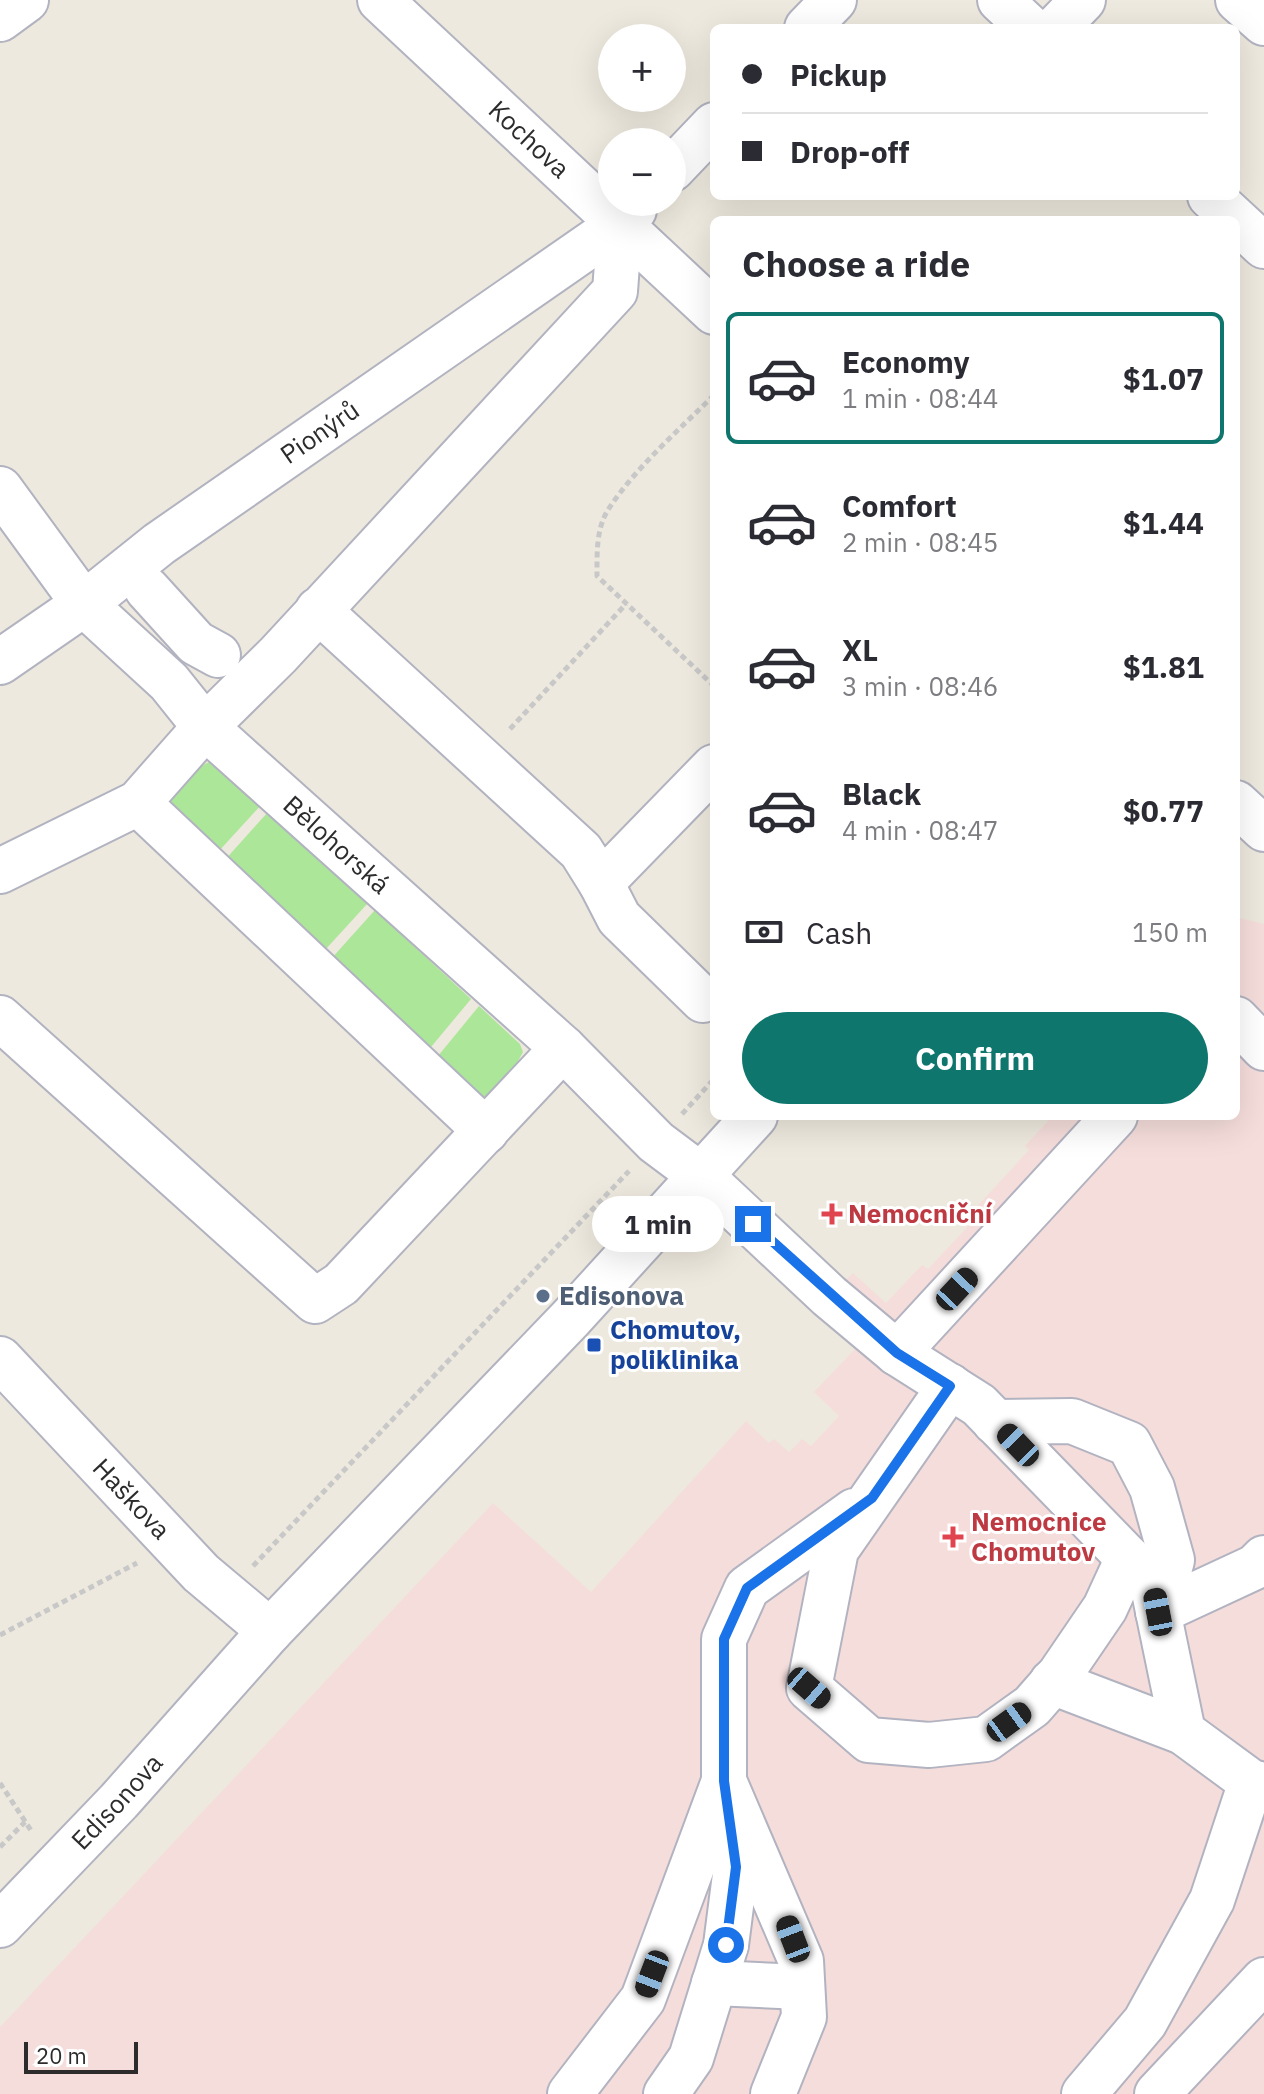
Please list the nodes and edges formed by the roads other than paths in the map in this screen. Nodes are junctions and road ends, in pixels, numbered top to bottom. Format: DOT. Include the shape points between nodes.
graph roads {
  1 [pos="26,0"];
  2 [pos="380,0"];
  3 [pos="834,0"];
  4 [pos="1000,0"];
  5 [pos="1083,0"];
  6 [pos="1238,0"];
  7 [pos="0,19"];
  8 [pos="1264,23"];
  9 [pos="811,24"];
  10 [pos="1026,24"];
  11 [pos="1060,24"];
  12 [pos="710,129"];
  13 [pos="686,154"];
  14 [pos="598,185"];
  15 [pos="1214,200"];
  16 [pos="627,216"];
  17 [pos="630,216"];
  18 [pos="634,216"];
  19 [pos="1232,216"];
  20 [pos="1240,224"];
  21 [pos="1264,246"];
  22 [pos="710,307"];
  23 [pos="0,489"];
  24 [pos="147,589"];
  25 [pos="84,604"];
  26 [pos="318,610"];
  27 [pos="0,662"];
  28 [pos="163,677"];
  29 [pos="205,727"];
  30 [pos="710,771"];
  31 [pos="138,803"];
  32 [pos="1240,807"];
  33 [pos="1264,829"];
  34 [pos="0,871"];
  35 [pos="601,883"];
  36 [pos="703,1000"];
  37 [pos="0,1018"];
  38 [pos="1240,1023"];
  39 [pos="563,1048"];
  40 [pos="1264,1048"];
  41 [pos="751,1120"];
  42 [pos="1111,1120"];
  43 [pos="486,1131"];
  44 [pos="700,1175"];
  45 [pos="897,1353"];
  46 [pos="0,1359"];
  47 [pos="950,1386"];
  48 [pos="995,1422"];
  49 [pos="872,1498"];
  50 [pos="1128,1558"];
  51 [pos="1264,1558"];
  52 [pos="1158,1612"];
  53 [pos="270,1631"];
  54 [pos="1052,1682"];
  55 [pos="1183,1732"];
  56 [pos="724,1781"];
  57 [pos="1257,1783"];
  58 [pos="0,1925"];
  59 [pos="1264,1980"];
  60 [pos="714,1983"];
  61 [pos="802,1987"];
  62 [pos="771,2093"];
  63 [pos="570,2094"];
  64 [pos="666,2094"];
  65 [pos="1084,2094"];
  66 [pos="1157,2094"];
  1 -- 7 [label="street"];
  2 -- 14 [label="street, Kochova"];
  3 -- 9 [label="street"];
  4 -- 10 [label="street"];
  5 -- 11 [label="street"];
  6 -- 8 [label="street"];
  12 -- 13 [label="street"];
  15 -- 19 [label="street"];
  16 -- 25 [label="street, Pionýrů" via="159,544"];
  17 -- 26 [label="street" via="615,291"];
  18 -- 22 [label="street, Kochova"];
  20 -- 21 [label="street"];
  23 -- 25 [label="street, Bělohorská"];
  24 -- 28 [label="street" via="207,649"];
  25 -- 27 [label="street, Pionýrů"];
  25 -- 28 [label="street, Bělohorská"];
  26 -- 29 [label="street"];
  26 -- 35 [label="street" via="581,851"];
  28 -- 29 [label="street, Bělohorská"];
  29 -- 31 [label="street"];
  29 -- 39 [label="street, Bělohorská"];
  30 -- 35 [label="street"];
  31 -- 34 [label="street"];
  31 -- 43 [label="street"];
  32 -- 33 [label="street"];
  35 -- 36 [label="street" via="619,918"];
  37 -- 43 [label="street" via="315,1301 341,1284"];
  38 -- 40 [label="street"];
  39 -- 43 [label="street"];
  39 -- 44 [label="street, Bělohorská" via="656,1142"];
  41 -- 44 [label="street, Edisonova"];
  42 -- 45 [label="street"];
  44 -- 45 [label="street, Bělohorská"];
  44 -- 53 [label="street, Edisonova" via="571,1318"];
  45 -- 47 [label="street, Bělohorská"];
  46 -- 53 [label="street, Haškova" via="201,1573"];
  47 -- 48 [label="street, Bělohorská"];
  47 -- 49 [label="street"];
  48 -- 50 [label="street, Bělohorská"];
  48 -- 52 [label="street" via="1072,1421 1129,1444 1152,1488 1172,1560"];
  49 -- 54 [label="street" via="836,1550 809,1688 869,1740 929,1745 986,1739 1032,1706"];
  49 -- 56 [label="street" via="747,1588 724,1639"];
  50 -- 52 [label="street, Bělohorská" via="1152,1582"];
  50 -- 54 [label="street" via="1105,1608"];
  51 -- 52 [label="street"];
  52 -- 55 [label="street, Bělohorská"];
  53 -- 58 [label="street, Edisonova"];
  54 -- 55 [label="street"];
  55 -- 57 [label="street"];
  56 -- 60 [label="street" via="736,1867 726,1945"];
  56 -- 61 [label="street" via="801,1961"];
  56 -- 63 [label="street" via="643,1999"];
  57 -- 65 [label="street" via="1212,1900 1145,2022"];
  59 -- 66 [label="street"];
  60 -- 61 [label="street"];
  60 -- 64 [label="street" via="691,2058"];
  61 -- 62 [label="street" via="804,2017"];
}
